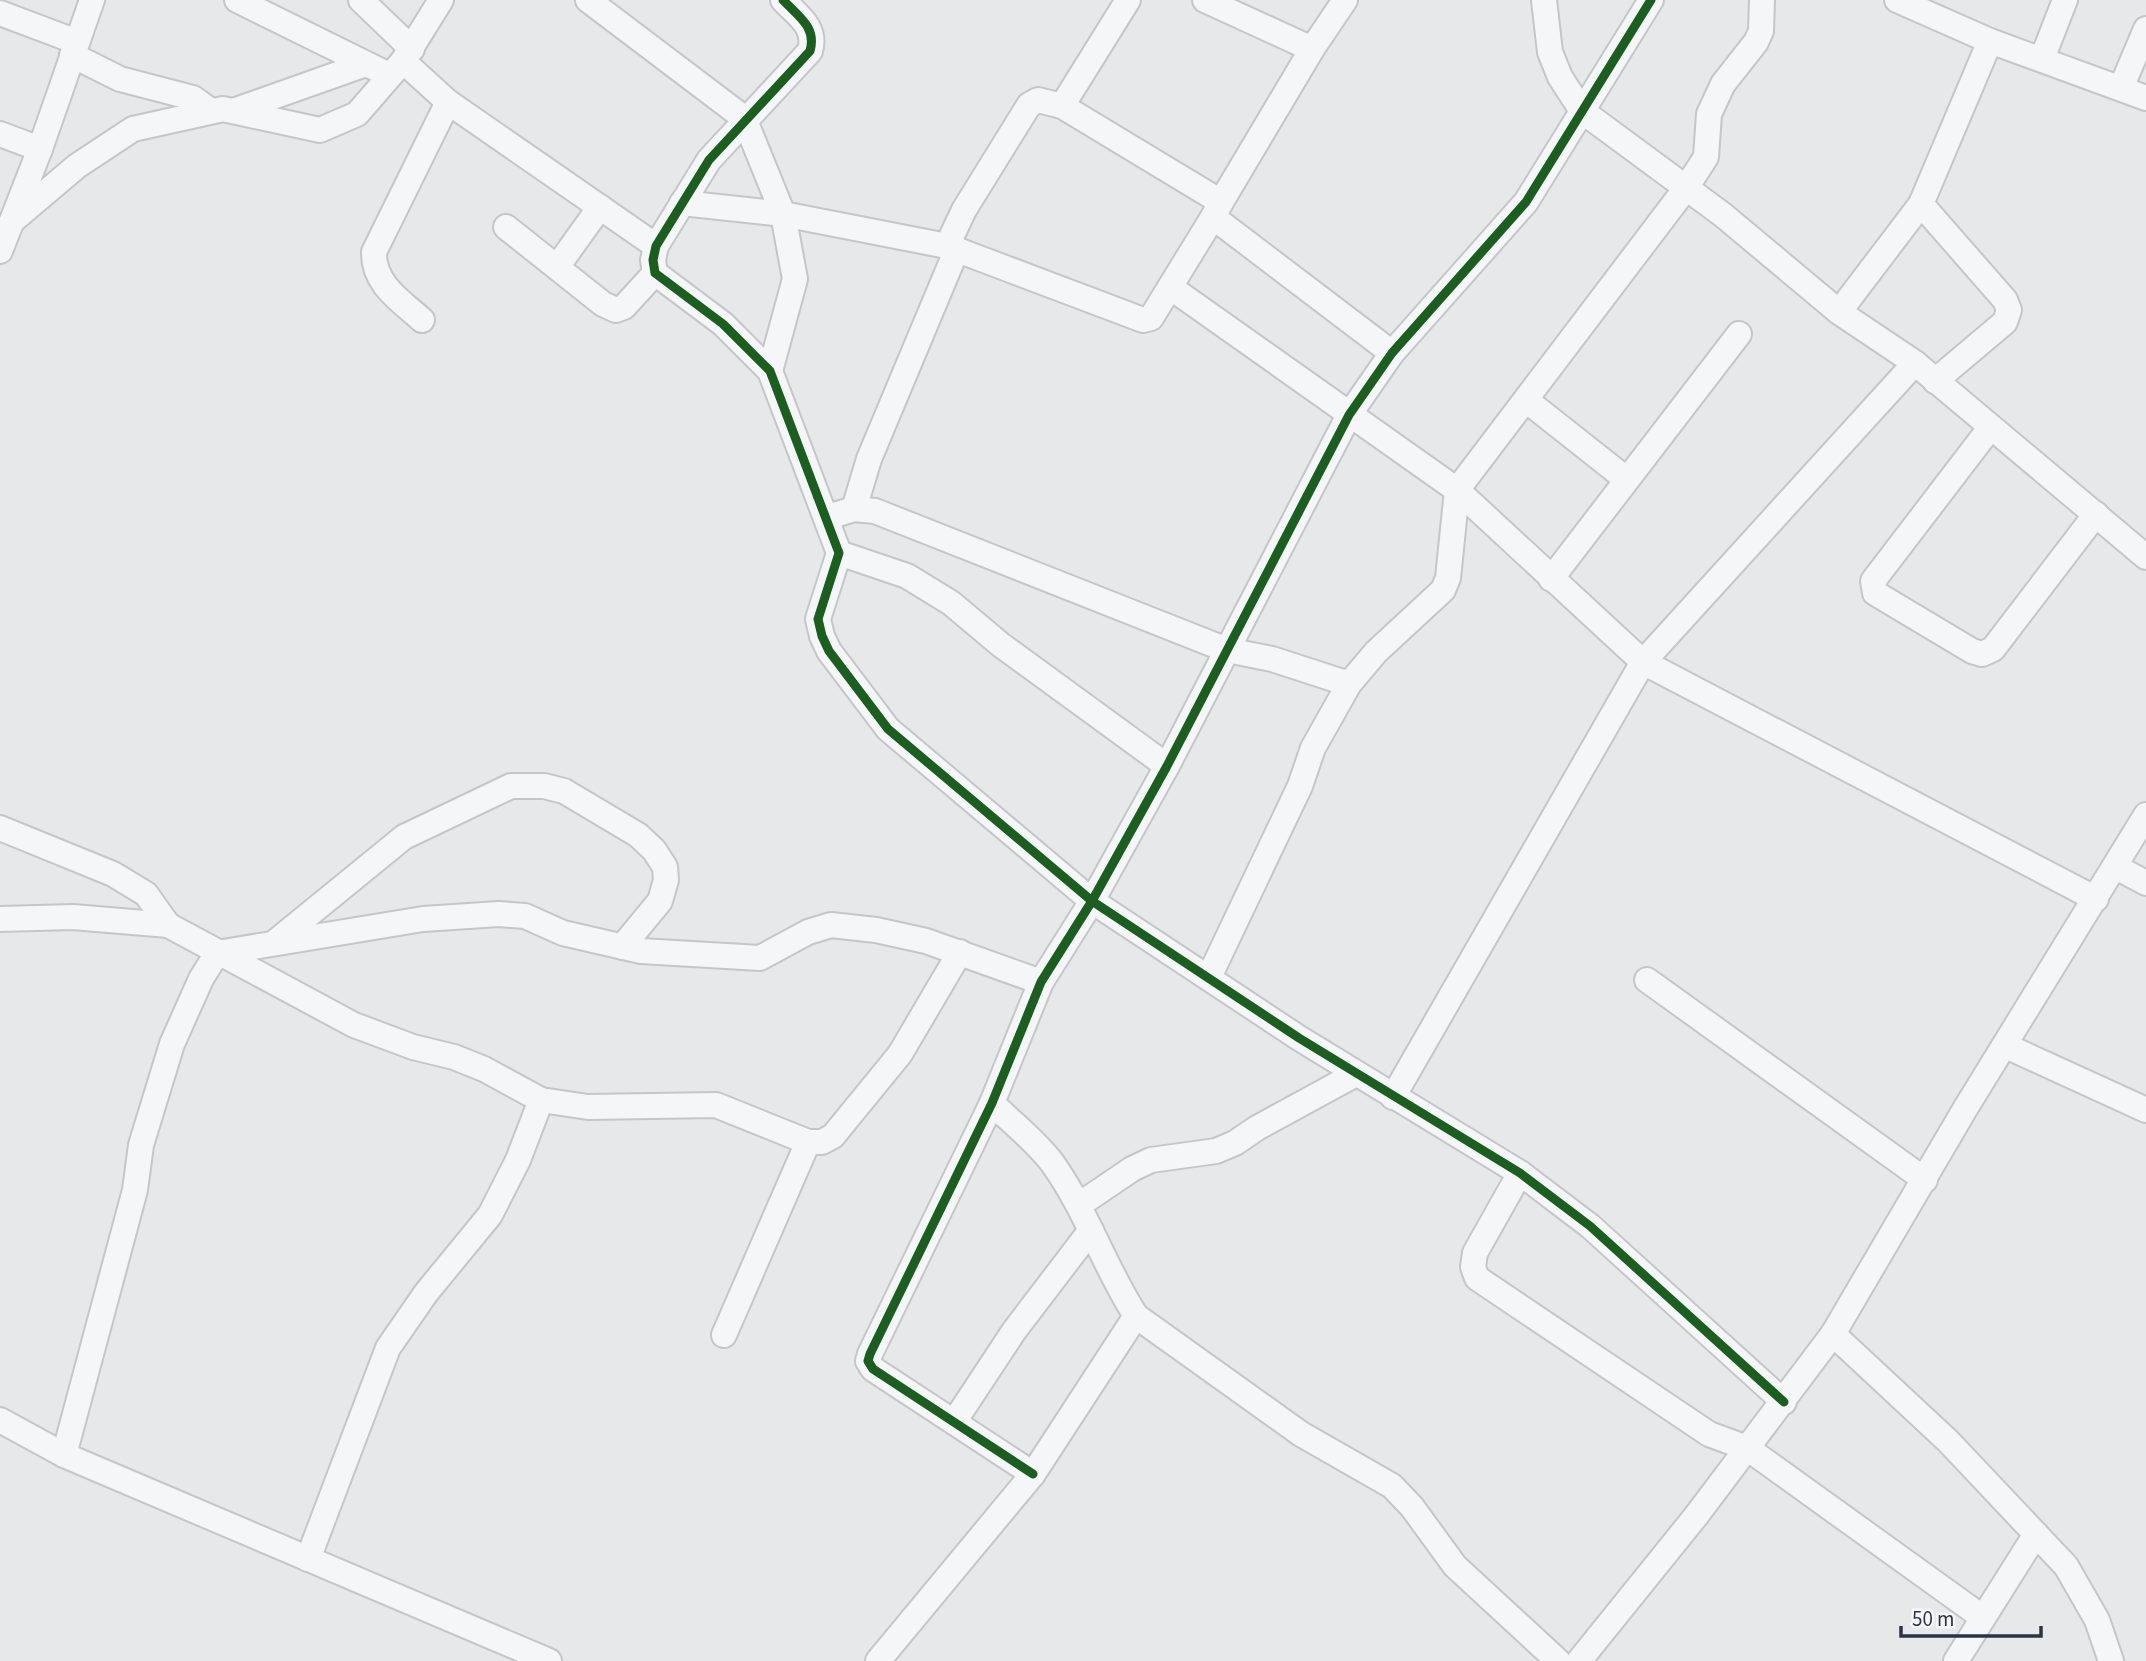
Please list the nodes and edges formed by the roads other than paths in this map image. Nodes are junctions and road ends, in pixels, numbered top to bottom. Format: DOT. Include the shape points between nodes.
graph roads {
  1 [pos="92,0"];
  2 [pos="237,0"];
  3 [pos="361,0"];
  4 [pos="441,0"];
  5 [pos="588,0"];
  6 [pos="783,0"];
  7 [pos="1128,0"];
  8 [pos="1205,0"];
  9 [pos="1345,0"];
  10 [pos="1544,0"];
  11 [pos="1651,0"];
  12 [pos="1762,0"];
  13 [pos="1897,0"];
  14 [pos="2065,0"];
  15 [pos="0,13"];
  16 [pos="2146,29"];
  17 [pos="1990,41"];
  18 [pos="75,49"];
  19 [pos="1312,49"];
  20 [pos="2042,59"];
  21 [pos="402,62"];
  22 [pos="363,65"];
  23 [pos="2122,89"];
  24 [pos="2146,98"];
  25 [pos="448,102"];
  26 [pos="1062,106"];
  27 [pos="236,110"];
  28 [pos="211,111"];
  29 [pos="1581,111"];
  30 [pos="744,118"];
  31 [pos="0,134"];
  32 [pos="40,149"];
  33 [pos="1686,188"];
  34 [pos="682,203"];
  35 [pos="1922,204"];
  36 [pos="600,207"];
  37 [pos="1217,209"];
  38 [pos="783,214"];
  39 [pos="12,221"];
  40 [pos="506,227"];
  41 [pos="656,246"];
  42 [pos="952,247"];
  43 [pos="0,251"];
  44 [pos="557,267"];
  45 [pos="655,273"];
  46 [pos="1170,288"];
  47 [pos="1839,312"];
  48 [pos="422,320"];
  49 [pos="1739,334"];
  50 [pos="1392,353"];
  51 [pos="1915,363"];
  52 [pos="770,371"];
  53 [pos="1935,381"];
  54 [pos="1526,400"];
  55 [pos="1349,415"];
  56 [pos="1990,428"];
  57 [pos="1626,479"];
  58 [pos="1457,491"];
  59 [pos="854,509"];
  60 [pos="2096,514"];
  61 [pos="828,517"];
  62 [pos="839,553"];
  63 [pos="2146,557"];
  64 [pos="1550,579"];
  65 [pos="1227,650"];
  66 [pos="1643,662"];
  67 [pos="1349,684"];
  68 [pos="1167,766"];
  69 [pos="2146,815"];
  70 [pos="0,828"];
  71 [pos="2116,867"];
  72 [pos="2146,883"];
  73 [pos="2096,899"];
  74 [pos="1092,901"];
  75 [pos="0,919"];
  76 [pos="167,925"];
  77 [pos="273,944"];
  78 [pos="622,947"];
  79 [pos="960,952"];
  80 [pos="217,953"];
  81 [pos="1209,977"];
  82 [pos="1647,980"];
  83 [pos="1041,982"];
  84 [pos="2006,1046"];
  85 [pos="1356,1074"];
  86 [pos="1393,1097"];
  87 [pos="541,1100"];
  88 [pos="992,1103"];
  89 [pos="2146,1110"];
  90 [pos="808,1142"];
  91 [pos="1520,1173"];
  92 [pos="1925,1180"];
  93 [pos="1079,1205"];
  94 [pos="1091,1230"];
  95 [pos="1136,1316"];
  96 [pos="1833,1334"];
  97 [pos="724,1335"];
  98 [pos="1784,1402"];
  99 [pos="0,1420"];
  100 [pos="954,1422"];
  101 [pos="1747,1448"];
  102 [pos="64,1455"];
  103 [pos="1033,1474"];
  104 [pos="2036,1534"];
  105 [pos="308,1559"];
  106 [pos="1983,1617"];
  107 [pos="549,1661"];
  108 [pos="878,1661"];
  109 [pos="1558,1661"];
  110 [pos="1579,1661"];
  111 [pos="1956,1661"];
  112 [pos="2110,1661"];
  1 -- 18 [label="street"];
  2 -- 22 [label="street"];
  3 -- 21 [label="street"];
  4 -- 21 [label="street"];
  5 -- 30 [label="street"];
  6 -- 30 [label="street" via="811,28 814,39 810,51"];
  7 -- 26 [label="street"];
  8 -- 19 [label="street"];
  9 -- 19 [label="street"];
  10 -- 29 [label="street" via="1550,52"];
  11 -- 29 [label="street"];
  12 -- 33 [label="street" via="1761,31 1719,92 1709,114 1706,157"];
  13 -- 17 [label="street"];
  14 -- 20 [label="street"];
  15 -- 18 [label="street"];
  16 -- 23 [label="street"];
  17 -- 20 [label="street"];
  17 -- 35 [label="street"];
  18 -- 28 [label="street" via="120,79 193,97"];
  18 -- 32 [label="street"];
  19 -- 37 [label="street"];
  20 -- 23 [label="street"];
  21 -- 22 [label="street"];
  21 -- 25 [label="street"];
  21 -- 27 [label="street" via="356,114 320,130"];
  22 -- 27 [label="street"];
  23 -- 24 [label="street"];
  25 -- 36 [label="street"];
  25 -- 48 [label="street" via="374,252 382,284"];
  26 -- 37 [label="street"];
  26 -- 42 [label="street" via="1038,100 1030,106 964,210"];
  27 -- 28 [label="street"];
  28 -- 39 [label="street" via="133,129 77,166"];
  29 -- 33 [label="street"];
  29 -- 50 [label="street" via="1526,202"];
  30 -- 34 [label="street" via="709,160"];
  30 -- 38 [label="street"];
  31 -- 32 [label="street"];
  32 -- 39 [label="street"];
  33 -- 47 [label="street"];
  33 -- 54 [label="street"];
  34 -- 38 [label="street"];
  34 -- 41 [label="street"];
  35 -- 47 [label="street"];
  35 -- 53 [label="street" via="2005,300 2008,310 2005,322"];
  36 -- 41 [label="street"];
  36 -- 44 [label="street"];
  37 -- 46 [label="street"];
  37 -- 50 [label="street"];
  38 -- 42 [label="street"];
  38 -- 52 [label="street" via="795,279"];
  39 -- 43 [label="street"];
  40 -- 44 [label="street"];
  41 -- 45 [label="street"];
  42 -- 46 [label="street" via="1143,320 1151,318"];
  42 -- 59 [label="street"];
  44 -- 45 [label="street" via="616,310"];
  45 -- 52 [label="street" via="723,324"];
  46 -- 55 [label="street"];
  47 -- 51 [label="street"];
  49 -- 57 [label="street"];
  50 -- 55 [label="street"];
  51 -- 53 [label="street"];
  51 -- 66 [label="street"];
  52 -- 61 [label="street"];
  53 -- 56 [label="street"];
  54 -- 57 [label="street"];
  54 -- 58 [label="street"];
  55 -- 58 [label="street"];
  55 -- 65 [label="street"];
  56 -- 60 [label="street"];
  56 -- 60 [label="street" via="1873,580 1875,593 1982,653 1993,649"];
  57 -- 64 [label="street"];
  58 -- 64 [label="street"];
  58 -- 67 [label="street" via="1443,590 1376,652"];
  59 -- 61 [label="street"];
  59 -- 65 [label="street" via="875,511 915,526"];
  60 -- 63 [label="street"];
  61 -- 62 [label="street"];
  62 -- 68 [label="street" via="907,576 951,603"];
  62 -- 74 [label="street" via="818,619 830,651 888,729"];
  64 -- 66 [label="street"];
  65 -- 67 [label="street"];
  65 -- 68 [label="street"];
  66 -- 73 [label="street"];
  66 -- 86 [label="street"];
  67 -- 81 [label="street" via="1313,748 1300,786"];
  68 -- 74 [label="street"];
  69 -- 71 [label="street"];
  70 -- 76 [label="street" via="113,874 146,894"];
  71 -- 72 [label="street"];
  71 -- 73 [label="street"];
  73 -- 84 [label="street"];
  74 -- 81 [label="street"];
  74 -- 83 [label="street"];
  75 -- 76 [label="street" via="73,916"];
  76 -- 80 [label="street"];
  77 -- 78 [label="street" via="423,919 499,914 525,916 563,933"];
  77 -- 78 [label="street" via="404,836 511,786 544,786 564,791 638,835 665,867 660,901"];
  77 -- 80 [label="street"];
  78 -- 79 [label="street" via="697,957 760,958 807,932 831,925 876,930"];
  79 -- 83 [label="street"];
  79 -- 90 [label="street" via="900,1054 833,1136"];
  80 -- 87 [label="street" via="354,1025 454,1057"];
  80 -- 102 [label="street" via="196,990 164,1069 141,1144 135,1190"];
  81 -- 85 [label="street"];
  82 -- 92 [label="street"];
  83 -- 88 [label="street"];
  84 -- 89 [label="street"];
  84 -- 92 [label="street"];
  85 -- 86 [label="street"];
  85 -- 93 [label="street" via="1235,1143 1216,1151 1151,1160"];
  86 -- 91 [label="street"];
  87 -- 90 [label="street" via="589,1107 716,1105"];
  87 -- 105 [label="street" via="490,1215 388,1348"];
  88 -- 93 [label="street" via="1052,1162"];
  88 -- 100 [label="street" via="868,1361 873,1370"];
  90 -- 97 [label="street"];
  91 -- 98 [label="street" via="1590,1226"];
  91 -- 101 [label="street" via="1475,1253 1477,1278 1709,1434"];
  92 -- 96 [label="street"];
  93 -- 94 [label="street"];
  94 -- 95 [label="street"];
  94 -- 100 [label="street" via="1014,1331"];
  95 -- 103 [label="street"];
  95 -- 109 [label="street" via="1301,1434 1392,1486 1455,1566"];
  96 -- 98 [label="street"];
  96 -- 104 [label="street" via="1948,1441"];
  98 -- 101 [label="street"];
  99 -- 102 [label="street"];
  100 -- 103 [label="street"];
  101 -- 106 [label="street"];
  101 -- 110 [label="street"];
  102 -- 105 [label="street"];
  103 -- 108 [label="street"];
  104 -- 106 [label="street"];
  104 -- 112 [label="street" via="2066,1566 2097,1620"];
  105 -- 107 [label="street"];
  106 -- 111 [label="street"];
}
